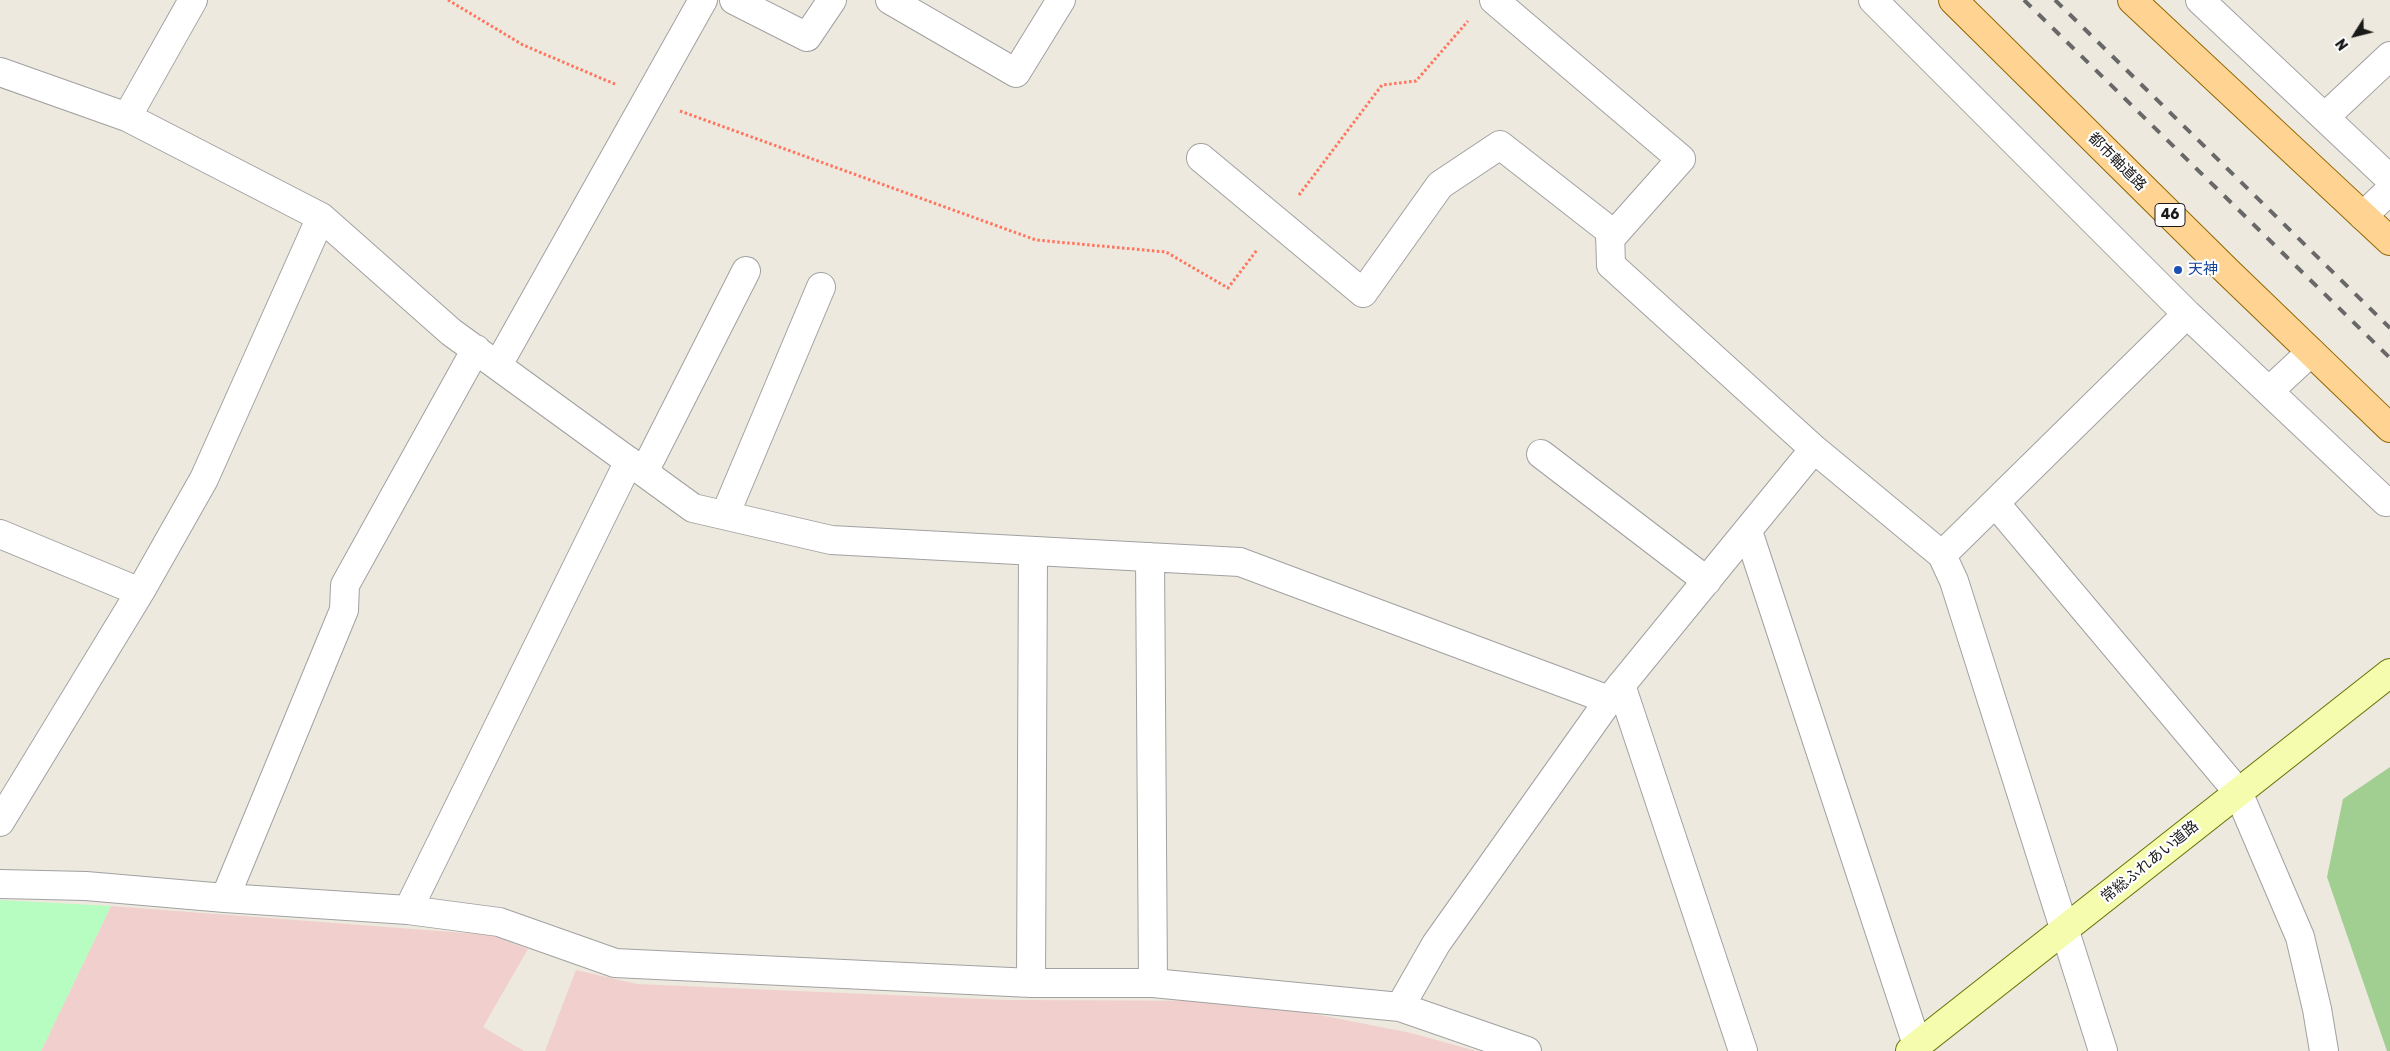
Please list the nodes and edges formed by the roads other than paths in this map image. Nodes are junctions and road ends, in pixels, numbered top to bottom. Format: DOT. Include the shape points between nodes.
graph roads {
  1 [pos="193,0"];
  2 [pos="734,0"];
  3 [pos="832,0"];
  4 [pos="890,0"];
  5 [pos="1061,0"];
  6 [pos="1872,0"];
  7 [pos="1953,0"];
  8 [pos="2132,0"];
  9 [pos="2200,0"];
  10 [pos="694,4"];
  11 [pos="1483,7"];
  12 [pos="2390,56"];
  13 [pos="0,72"];
  14 [pos="127,117"];
  15 [pos="2325,117"];
  16 [pos="1201,158"];
  17 [pos="2390,179"];
  18 [pos="2390,190"];
  19 [pos="2364,216"];
  20 [pos="321,217"];
  21 [pos="1610,239"];
  22 [pos="2390,241"];
  23 [pos="746,271"];
  24 [pos="822,287"];
  25 [pos="2187,314"];
  26 [pos="476,349"];
  27 [pos="2311,352"];
  28 [pos="498,365"];
  29 [pos="2269,391"];
  30 [pos="2390,428"];
  31 [pos="1814,449"];
  32 [pos="1542,454"];
  33 [pos="636,466"];
  34 [pos="2386,502"];
  35 [pos="1996,504"];
  36 [pos="725,515"];
  37 [pos="1748,531"];
  38 [pos="0,534"];
  39 [pos="1033,551"];
  40 [pos="1942,555"];
  41 [pos="1150,557"];
  42 [pos="1707,581"];
  43 [pos="140,592"];
  44 [pos="2390,673"];
  45 [pos="1615,693"];
  46 [pos="2238,792"];
  47 [pos="0,822"];
  48 [pos="0,884"];
  49 [pos="225,898"];
  50 [pos="408,910"];
  51 [pos="2064,931"];
  52 [pos="1031,983"];
  53 [pos="1153,983"];
  54 [pos="1400,1007"];
  55 [pos="1915,1049"];
  56 [pos="1527,1051"];
  57 [pos="1743,1051"];
  58 [pos="2103,1051"];
  59 [pos="2324,1051"];
  1 -- 14 [label="street"];
  2 -- 3 [label="street" via="808,37"];
  4 -- 5 [label="street" via="1016,73"];
  6 -- 25 [label="street"];
  7 -- 27 [label="main road, 都市軸道路 / 46"];
  8 -- 19 [label="main road"];
  9 -- 15 [label="street"];
  10 -- 28 [label="street" via="646,98"];
  11 -- 21 [label="street" via="1681,159"];
  12 -- 15 [label="street"];
  13 -- 14 [label="street"];
  14 -- 20 [label="street"];
  15 -- 17 [label="street"];
  16 -- 21 [label="street" via="1363,293 1440,185 1500,145 1610,231"];
  18 -- 19 [label="street"];
  19 -- 22 [label="main road"];
  20 -- 26 [label="street" via="451,332"];
  20 -- 43 [label="street" via="204,479"];
  21 -- 31 [label="street" via="1611,264"];
  23 -- 33 [label="street"];
  24 -- 36 [label="street"];
  25 -- 29 [label="street"];
  25 -- 35 [label="street"];
  26 -- 28 [label="street"];
  26 -- 49 [label="street" via="345,586 344,610"];
  27 -- 29 [label="street"];
  27 -- 30 [label="main road, 都市軸道路 / 46"];
  28 -- 33 [label="street"];
  29 -- 34 [label="street"];
  31 -- 37 [label="street"];
  31 -- 40 [label="street"];
  32 -- 42 [label="street"];
  33 -- 36 [label="street" via="693,508"];
  33 -- 50 [label="street"];
  35 -- 40 [label="street"];
  35 -- 46 [label="street"];
  36 -- 39 [label="street" via="831,540"];
  37 -- 42 [label="street"];
  37 -- 55 [label="street"];
  38 -- 43 [label="street"];
  39 -- 41 [label="street"];
  39 -- 52 [label="street"];
  40 -- 51 [label="street" via="1954,581"];
  41 -- 45 [label="street" via="1240,562"];
  41 -- 53 [label="street"];
  42 -- 45 [label="street"];
  43 -- 47 [label="street"];
  44 -- 46 [label="street, 常総ふれあい道路"];
  45 -- 54 [label="street" via="1436,944"];
  45 -- 57 [label="street"];
  46 -- 51 [label="street, 常総ふれあい道路"];
  46 -- 59 [label="street" via="2300,937 2318,1009"];
  48 -- 49 [label="street" via="86,886"];
  49 -- 50 [label="street"];
  50 -- 52 [label="street" via="499,922 615,963"];
  51 -- 55 [label="street, 常総ふれあい道路"];
  51 -- 58 [label="street"];
  52 -- 53 [label="street"];
  53 -- 54 [label="street"];
  54 -- 56 [label="street"];
}
